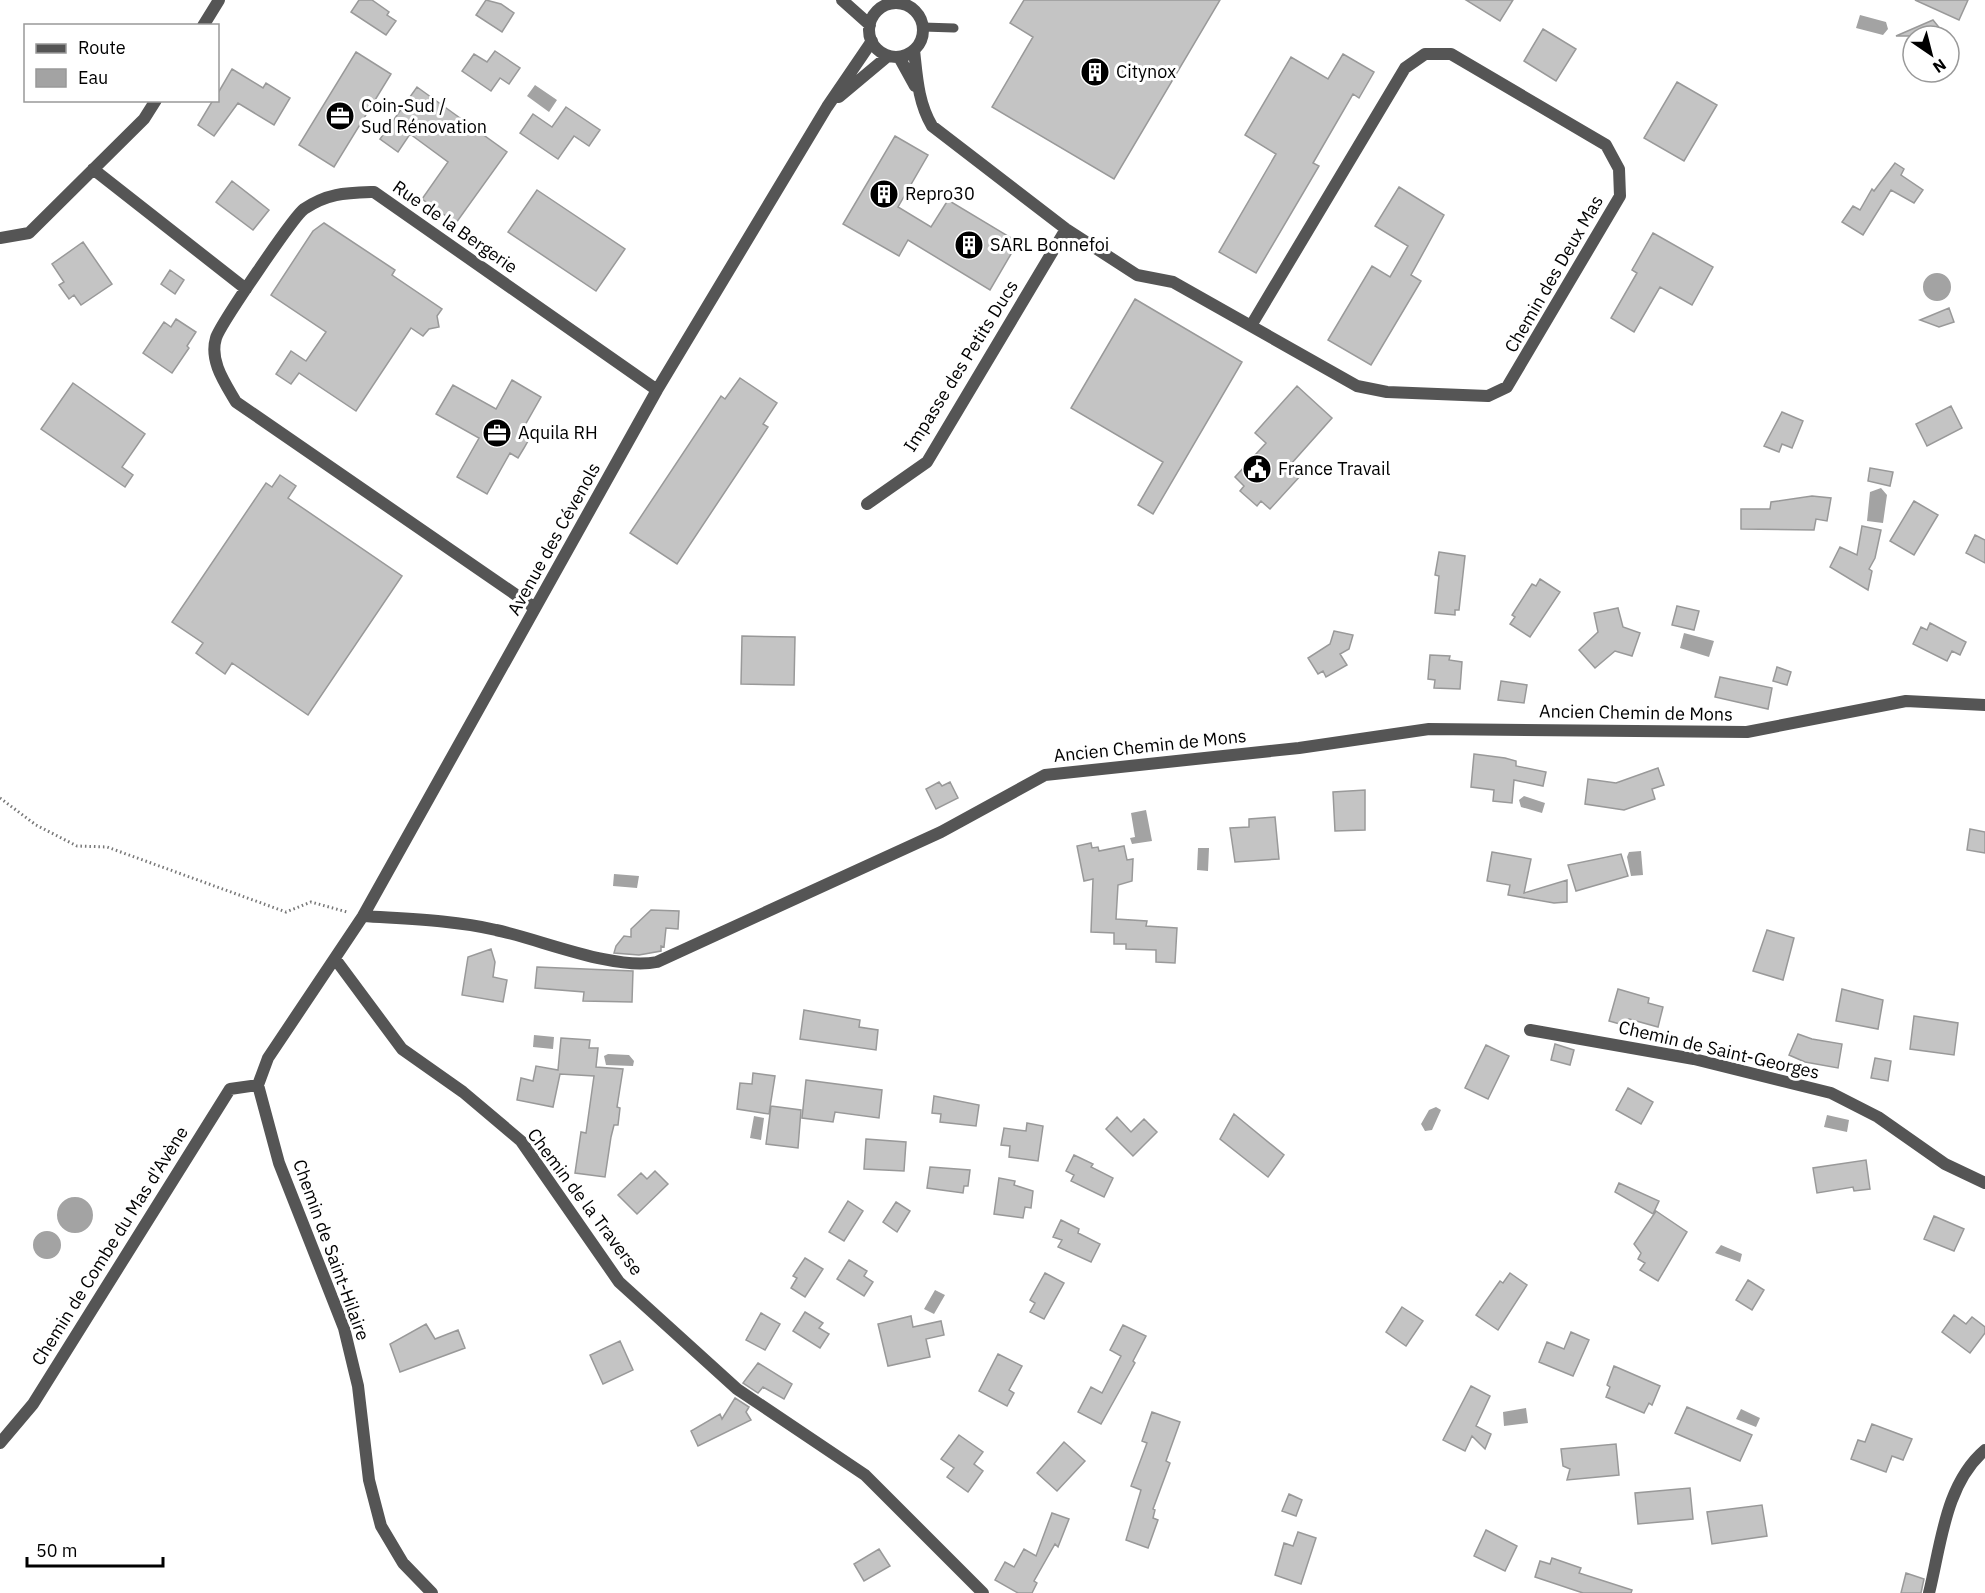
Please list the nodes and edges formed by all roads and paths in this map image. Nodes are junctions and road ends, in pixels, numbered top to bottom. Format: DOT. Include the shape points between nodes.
graph roads {
  1 [pos="219,0"];
  2 [pos="842,0"];
  3 [pos="895,2"];
  4 [pos="917,6"];
  5 [pos="203,24"];
  6 [pos="870,25"];
  7 [pos="923,27"];
  8 [pos="954,28"];
  9 [pos="872,41"];
  10 [pos="914,50"];
  11 [pos="894,56"];
  12 [pos="919,92"];
  13 [pos="155,102"];
  14 [pos="827,107"];
  15 [pos="93,169"];
  16 [pos="1065,230"];
  17 [pos="0,238"];
  18 [pos="246,289"];
  19 [pos="1252,324"];
  20 [pos="657,390"];
  21 [pos="867,504"];
  22 [pos="536,608"];
  23 [pos="1985,705"];
  24 [pos="0,798"];
  25 [pos="363,916"];
  26 [pos="336,960"];
  27 [pos="1530,1030"];
  28 [pos="258,1085"];
  29 [pos="1985,1183"];
  30 [pos="0,1443"];
  31 [pos="1985,1450"];
  32 [pos="432,1593"];
  33 [pos="983,1593"];
  34 [pos="1929,1593"];
  1 -- 5 [label="street"];
  2 -- 6 [label="street"];
  3 -- 4 [label="street"];
  3 -- 6 [label="street" via="879,11"];
  4 -- 7 [label="street"];
  6 -- 9 [label="street"];
  7 -- 8 [label="lane"];
  7 -- 10 [label="street" via="923,36"];
  9 -- 11 [label="street" via="882,53"];
  9 -- 14 [label="street, Avenue des Cévenols"];
  10 -- 11 [label="street"];
  10 -- 12 [label="street, Chemin des Deux Mas"];
  11 -- 12 [label="street, Chemin des Deux Mas"];
  11 -- 14 [label="street, Avenue des Cévenols"];
  12 -- 16 [label="street, Chemin des Deux Mas" via="932,126"];
  13 -- 15 [label="street" via="144,119"];
  14 -- 20 [label="street, Avenue des Cévenols"];
  15 -- 17 [label="street" via="28,233"];
  15 -- 18 [label="street"];
  16 -- 19 [label="street, Chemin des Deux Mas" via="1137,274 1173,282"];
  16 -- 21 [label="street, Impasse des Petits Ducs" via="927,462"];
  18 -- 20 [label="street, Rue de la Bergerie" via="302,211 334,194 374,192"];
  18 -- 22 [label="street, Rue de la Bergerie" via="216,339 217,371 236,402"];
  19 -- 19 [label="street, Chemin des Deux Mas" via="1357,387 1488,396 1507,387 1597,237 1620,196 1619,169 1606,146 1523,96 1451,54 1425,54 1405,68"];
  20 -- 22 [label="street, Avenue des Cévenols"];
  22 -- 25 [label="street, Avenue des Cévenols"];
  23 -- 25 [label="street, Ancien Chemin de Mons" via="1906,701 1747,732 1429,729 1299,748 1045,775 941,832 643,965 495,929"];
  24 -- 25 [label="path" via="36,825 77,846 107,847 286,912 311,902"];
  25 -- 26 [label="street, Avenue des Cévenols"];
  26 -- 28 [label="street" via="268,1058"];
  26 -- 33 [label="street, Chemin de la Traverse" via="402,1049 463,1092 521,1141 619,1282 737,1389 865,1475"];
  27 -- 29 [label="street, Chemin de Saint-Georges" via="1694,1059 1831,1093 1878,1117 1945,1164"];
  28 -- 30 [label="street, Chemin de Combe du Mas d'Avène" via="230,1089 33,1404"];
  28 -- 32 [label="street, Chemin de Saint-Hilaire" via="279,1163 344,1328 358,1386 369,1480 381,1526 403,1563"];
  31 -- 34 [label="street" via="1966,1470 1954,1492"];
}
